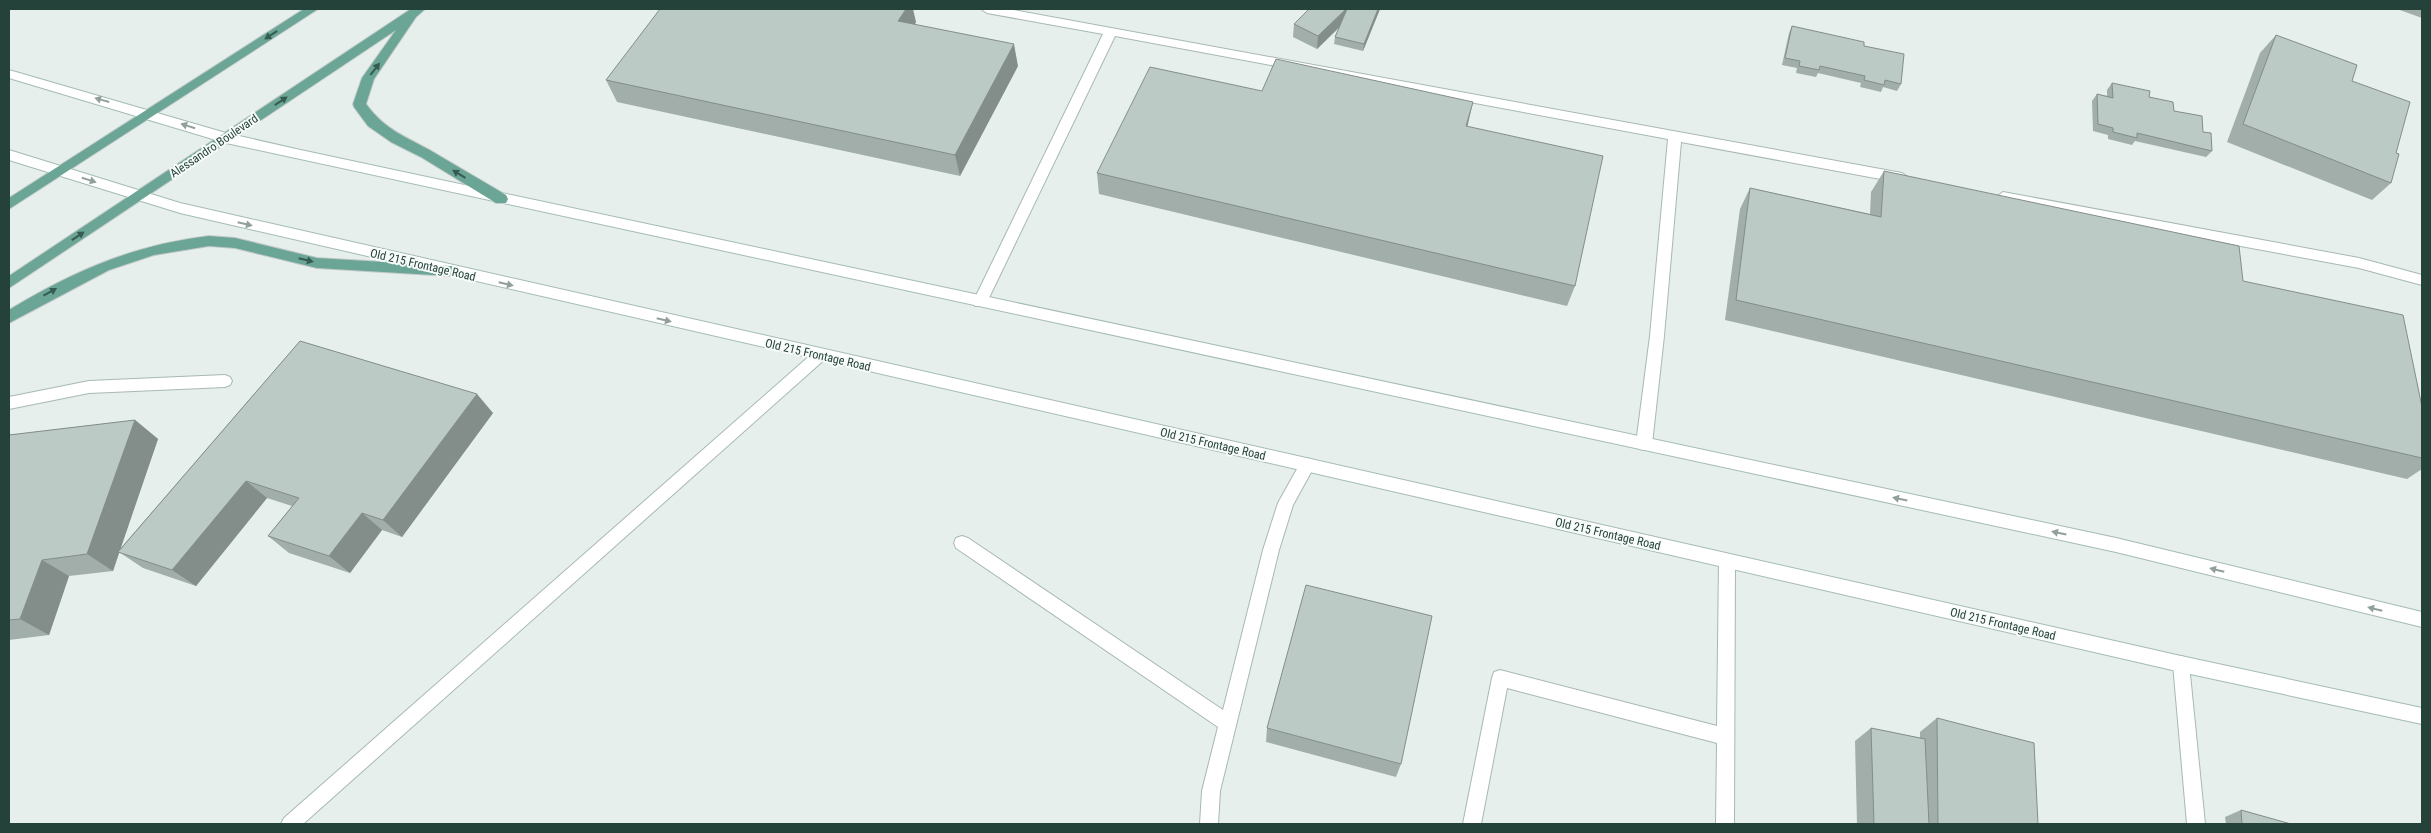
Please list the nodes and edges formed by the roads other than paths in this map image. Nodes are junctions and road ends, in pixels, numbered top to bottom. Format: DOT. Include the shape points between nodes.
graph roads {
  1 [pos="312,9"];
  2 [pos="418,9"];
  3 [pos="987,9"];
  4 [pos="1111,31"];
  5 [pos="9,74"];
  6 [pos="149,114"];
  7 [pos="1675,136"];
  8 [pos="226,138"];
  9 [pos="9,155"];
  10 [pos="59,171"];
  11 [pos="1919,181"];
  12 [pos="1988,194"];
  13 [pos="139,196"];
  14 [pos="501,199"];
  15 [pos="9,204"];
  16 [pos="450,271"];
  17 [pos="2422,280"];
  18 [pos="9,283"];
  19 [pos="980,302"];
  20 [pos="9,318"];
  21 [pos="819,356"];
  22 [pos="225,381"];
  23 [pos="9,403"];
  24 [pos="1644,444"];
  25 [pos="1307,465"];
  26 [pos="962,543"];
  27 [pos="1727,561"];
  28 [pos="2422,620"];
  29 [pos="2181,664"];
  30 [pos="2422,716"];
  31 [pos="1228,724"];
  32 [pos="1726,738"];
  33 [pos="290,824"];
  34 [pos="1209,824"];
  35 [pos="1472,824"];
  36 [pos="1725,824"];
  37 [pos="2196,824"];
  1 -- 6 [label="main road, one-way"];
  8 -- 2 [label="main road, Alessandro Boulevard, one-way"];
  14 -- 2 [label="main road, one-way" via="396,139 373,123 359,104 368,78"];
  3 -- 4 [label="street"];
  4 -- 7 [label="street"];
  4 -- 19 [label="street"];
  6 -- 5 [label="street, one-way"];
  8 -- 6 [label="street, one-way"];
  6 -- 10 [label="main road"];
  7 -- 11 [label="street"];
  7 -- 24 [label="street"];
  8 -- 13 [label="main road, Alessandro Boulevard"];
  8 -- 14 [label="street"];
  9 -- 10 [label="street, Old 215 Frontage Road"];
  10 -- 13 [label="street, Old 215 Frontage Road, one-way"];
  10 -- 15 [label="main road"];
  12 -- 17 [label="street" via="2360,263"];
  13 -- 16 [label="street, Old 215 Frontage Road, one-way"];
  18 -- 13 [label="main road, Alessandro Boulevard, one-way"];
  14 -- 19 [label="street"];
  20 -- 16 [label="main road, one-way" via="98,267 150,250 211,241 254,247 317,263"];
  16 -- 21 [label="street, Old 215 Frontage Road, one-way"];
  19 -- 24 [label="street"];
  21 -- 25 [label="street, Old 215 Frontage Road"];
  21 -- 33 [label="street"];
  22 -- 23 [label="street" via="89,387"];
  28 -- 24 [label="street, one-way" via="2116,545"];
  25 -- 27 [label="street, Old 215 Frontage Road"];
  25 -- 31 [label="street" via="1286,503 1271,550"];
  26 -- 31 [label="street"];
  27 -- 29 [label="street, Old 215 Frontage Road"];
  27 -- 32 [label="street"];
  29 -- 30 [label="street, Old 215 Frontage Road"];
  29 -- 37 [label="street"];
  31 -- 34 [label="street" via="1211,791"];
  32 -- 35 [label="street" via="1500,678"];
  32 -- 36 [label="street"];
}
